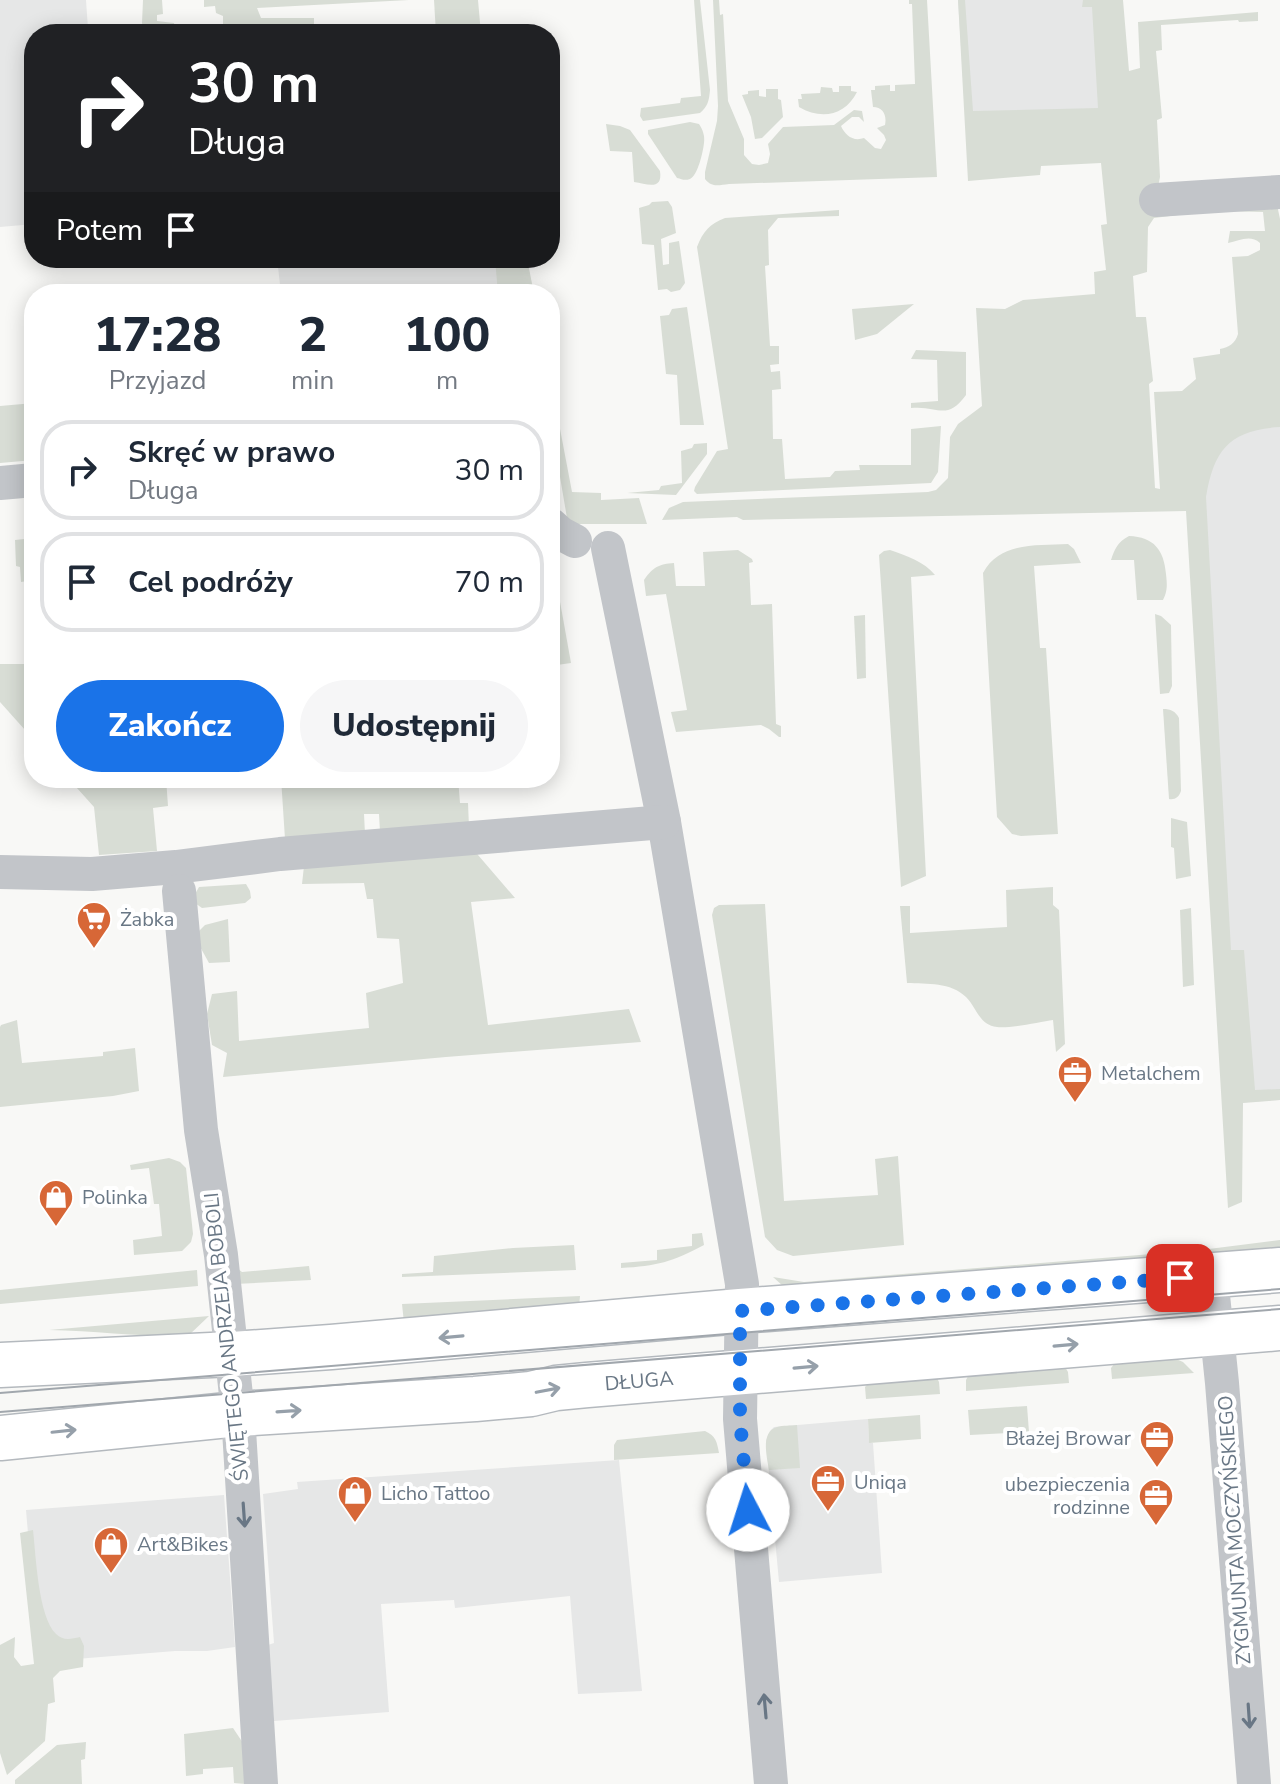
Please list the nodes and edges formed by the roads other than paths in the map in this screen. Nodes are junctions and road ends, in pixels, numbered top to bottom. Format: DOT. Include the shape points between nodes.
graph roads {
  1 [pos="1280,192"];
  2 [pos="1156,200"];
  3 [pos="24,481"];
  4 [pos="0,483"];
  5 [pos="608,548"];
  6 [pos="664,822"];
  7 [pos="0,872"];
  8 [pos="179,891"];
  9 [pos="1280,1270"];
  10 [pos="1211,1276"];
  11 [pos="740,1311"];
  12 [pos="1280,1328"];
  13 [pos="1217,1333"];
  14 [pos="232,1354"];
  15 [pos="0,1365"];
  16 [pos="741,1372"];
  17 [pos="238,1414"];
  18 [pos="0,1438"];
  19 [pos="261,1784"];
  20 [pos="771,1784"];
  21 [pos="1254,1784"];
  1 -- 2 [label="street"];
  3 -- 4 [label="street"];
  5 -- 6 [label="street"];
  6 -- 7 [label="street" via="92,874"];
  6 -- 11 [label="street" via="742,1284"];
  8 -- 14 [label="street, ŚWIĘTEGO ANDRZEJA BOBOLI" via="201,1130"];
  9 -- 10 [label="street"];
  10 -- 11 [label="street"];
  10 -- 13 [label="street, ZYGMUNTA MOCZYŃSKIEGO"];
  11 -- 14 [label="street, one-way"];
  11 -- 16 [label="street"];
  12 -- 13 [label="street, DŁUGA"];
  16 -- 13 [label="street, DŁUGA, one-way"];
  13 -- 21 [label="street, ZYGMUNTA MOCZYŃSKIEGO, one-way"];
  14 -- 15 [label="street"];
  14 -- 17 [label="street, ŚWIĘTEGO ANDRZEJA BOBOLI"];
  17 -- 16 [label="street, DŁUGA, one-way" via="475,1399"];
  20 -- 16 [label="street, one-way" via="740,1419"];
  18 -- 17 [label="street, DŁUGA, one-way"];
  17 -- 19 [label="street, ŚWIĘTEGO ANDRZEJA BOBOLI, one-way"];
}
